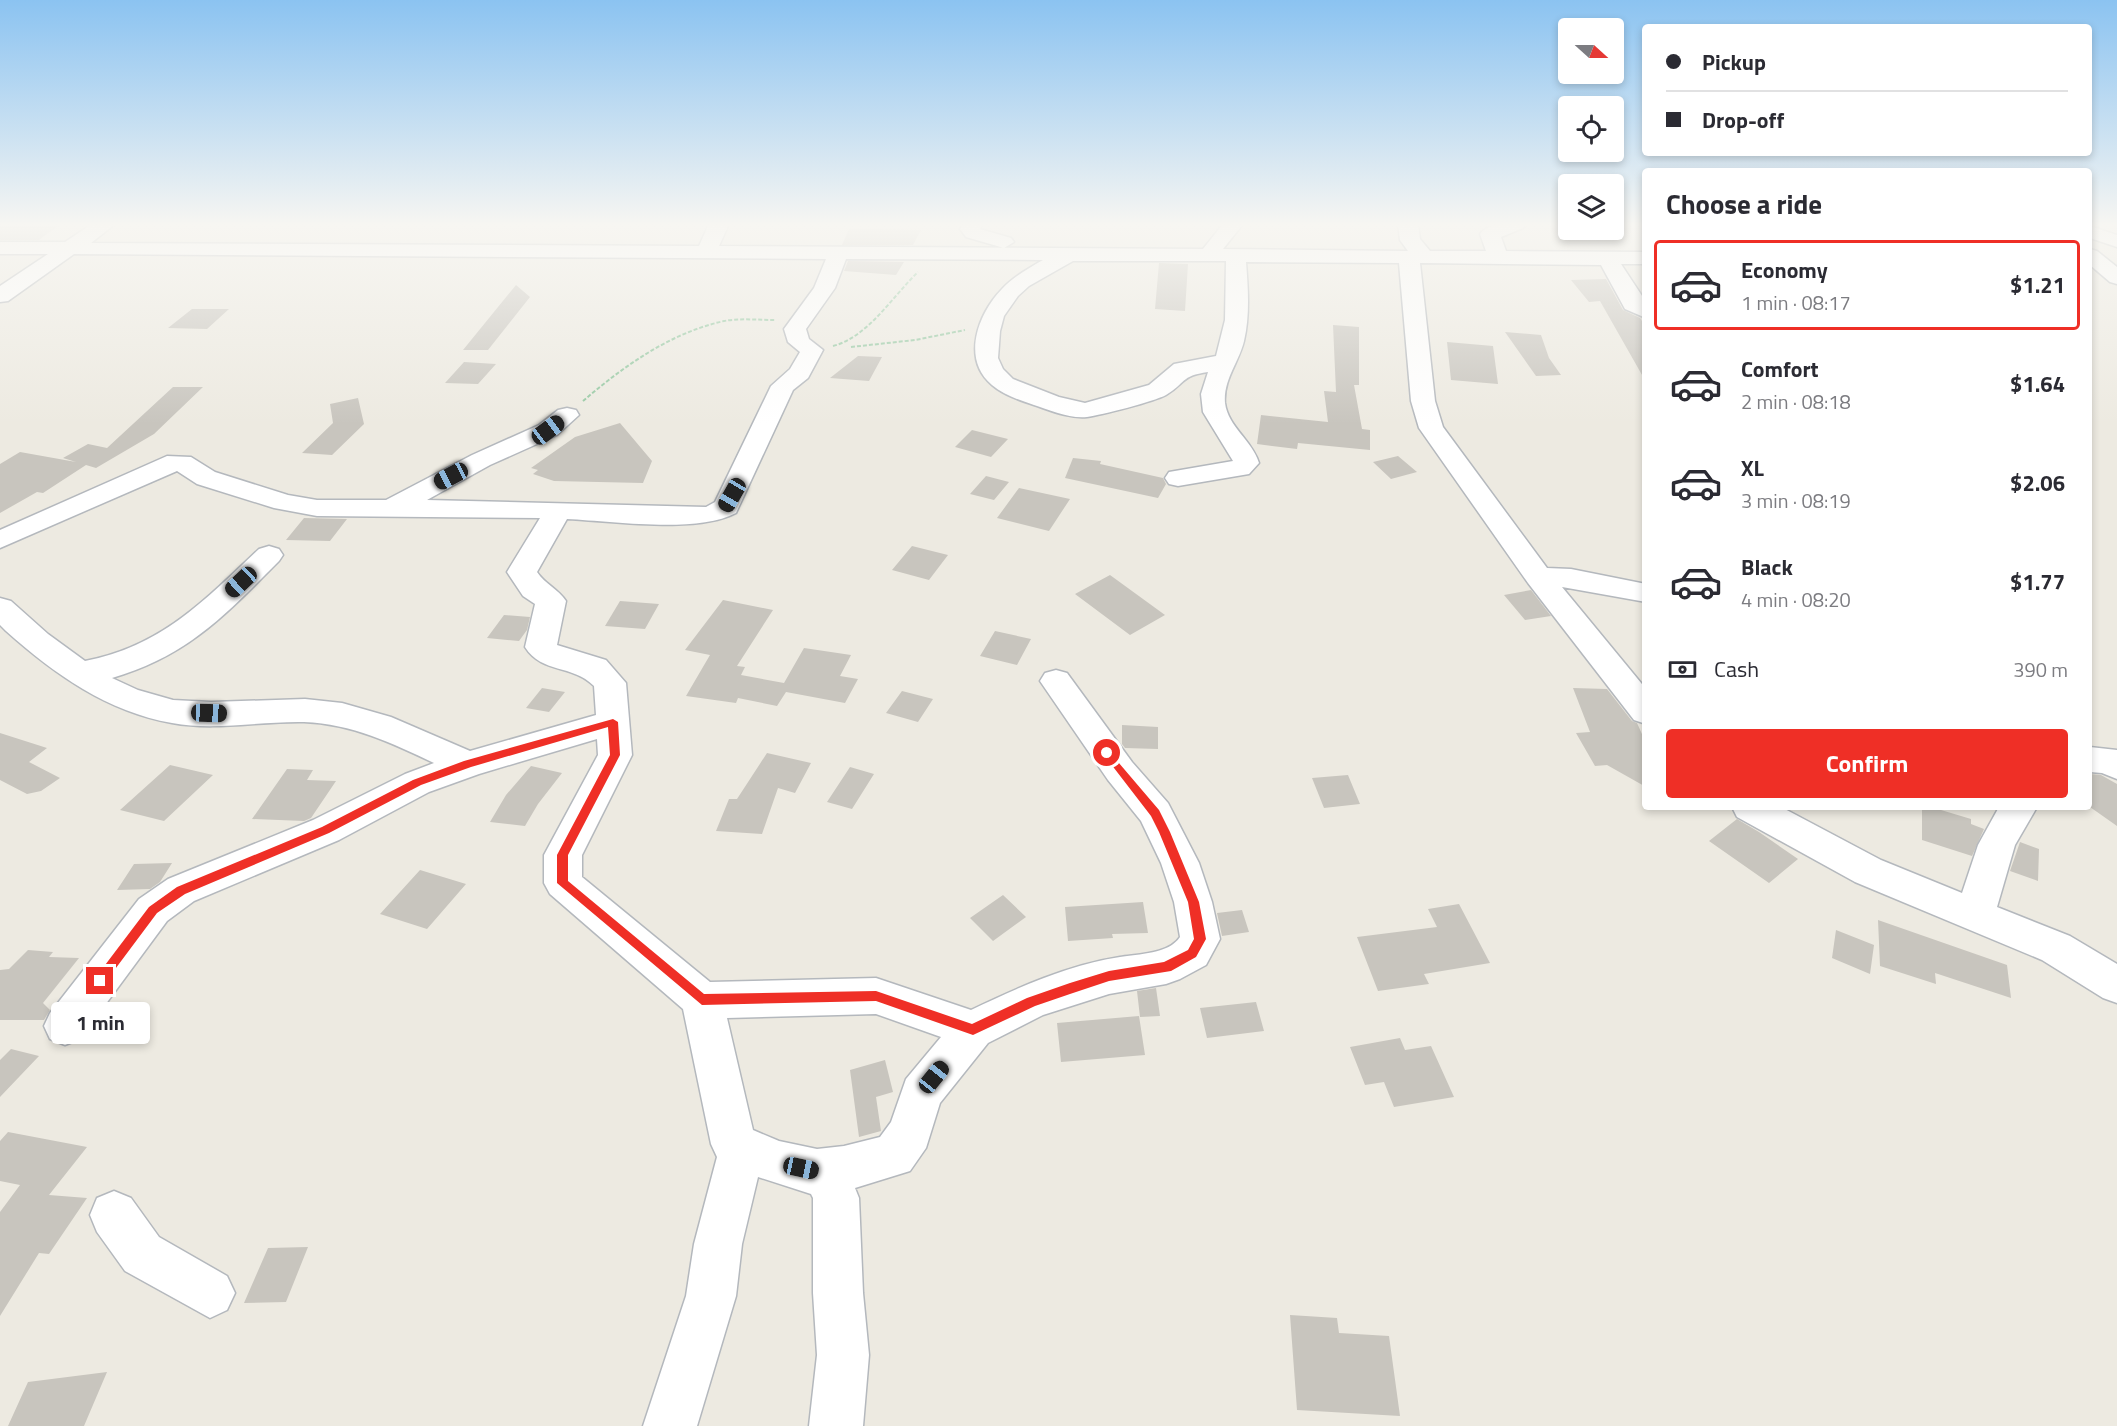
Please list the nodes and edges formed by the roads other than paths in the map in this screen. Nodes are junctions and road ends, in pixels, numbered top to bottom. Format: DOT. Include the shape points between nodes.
graph roads {
  1 [pos="822,291"];
  2 [pos="1013,291"];
  3 [pos="1236,291"];
  4 [pos="1414,291"];
  5 [pos="1626,291"];
  6 [pos="1642,310"];
  7 [pos="1224,362"];
  8 [pos="567,415"];
  9 [pos="1178,478"];
  10 [pos="393,507"];
  11 [pos="558,510"];
  12 [pos="0,540"];
  13 [pos="269,555"];
  14 [pos="1538,577"];
  15 [pos="1642,592"];
  16 [pos="6,626"];
  17 [pos="80,672"];
  18 [pos="1056,681"];
  19 [pos="1642,707"];
  20 [pos="613,722"];
  21 [pos="2092,760"];
  22 [pos="468,764"];
  23 [pos="2117,766"];
  24 [pos="1756,810"];
  25 [pos="2017,810"];
  26 [pos="1976,916"];
  27 [pos="2117,985"];
  28 [pos="702,1000"];
  29 [pos="65,1026"];
  30 [pos="973,1030"];
  31 [pos="742,1149"];
  32 [pos="825,1173"];
  33 [pos="114,1215"];
  34 [pos="210,1293"];
  35 [pos="670,1426"];
  36 [pos="836,1426"];
  1 -- 11 [label="street" via="795,329 799,342 812,350 800,372 783,386 726,507 699,516"];
  2 -- 7 [label="street" via="998,306 989,323 986,360 990,372 1017,391 1075,410 1157,390 1182,369"];
  3 -- 7 [label="street" via="1233,342"];
  4 -- 14 [label="street" via="1412,309 1426,416 1431,428"];
  5 -- 6 [label="street" via="1633,304"];
  7 -- 9 [label="street" via="1214,385 1213,402 1221,428 1246,462 1240,468"];
  8 -- 10 [label="street" via="548,430"];
  10 -- 11 [label="street"];
  10 -- 12 [label="street" via="316,508 284,502 206,478 182,463 167,464"];
  11 -- 20 [label="street" via="522,572 532,589 551,601 541,647 548,654 595,668 610,683"];
  13 -- 17 [label="street" via="190,629 165,647 110,669"];
  14 -- 15 [label="street" via="1571,578"];
  14 -- 19 [label="street"];
  16 -- 17 [label="street"];
  17 -- 22 [label="street" via="133,700 173,712 323,712 348,716"];
  18 -- 30 [label="street" via="1155,813 1180,863 1200,939 1192,953 1166,967 1109,976 1031,1001"];
  20 -- 22 [label="street"];
  20 -- 28 [label="street" via="615,755 563,855 562,883"];
  21 -- 23 [label="street" via="2110,761"];
  22 -- 29 [label="street" via="408,787 326,830 181,890 153,910"];
  24 -- 26 [label="street" via="1868,871"];
  25 -- 26 [label="street" via="2002,828 1986,871"];
  26 -- 27 [label="street" via="2056,948"];
  28 -- 30 [label="street" via="876,996"];
  28 -- 31 [label="street" via="734,1144"];
  30 -- 32 [label="street" via="921,1093 910,1133 894,1155"];
  31 -- 32 [label="street" via="778,1163"];
  31 -- 35 [label="street" via="718,1245 711,1296"];
  32 -- 36 [label="street" via="836,1198 837,1293 843,1355"];
  33 -- 34 [label="street" via="142,1254"];
}
